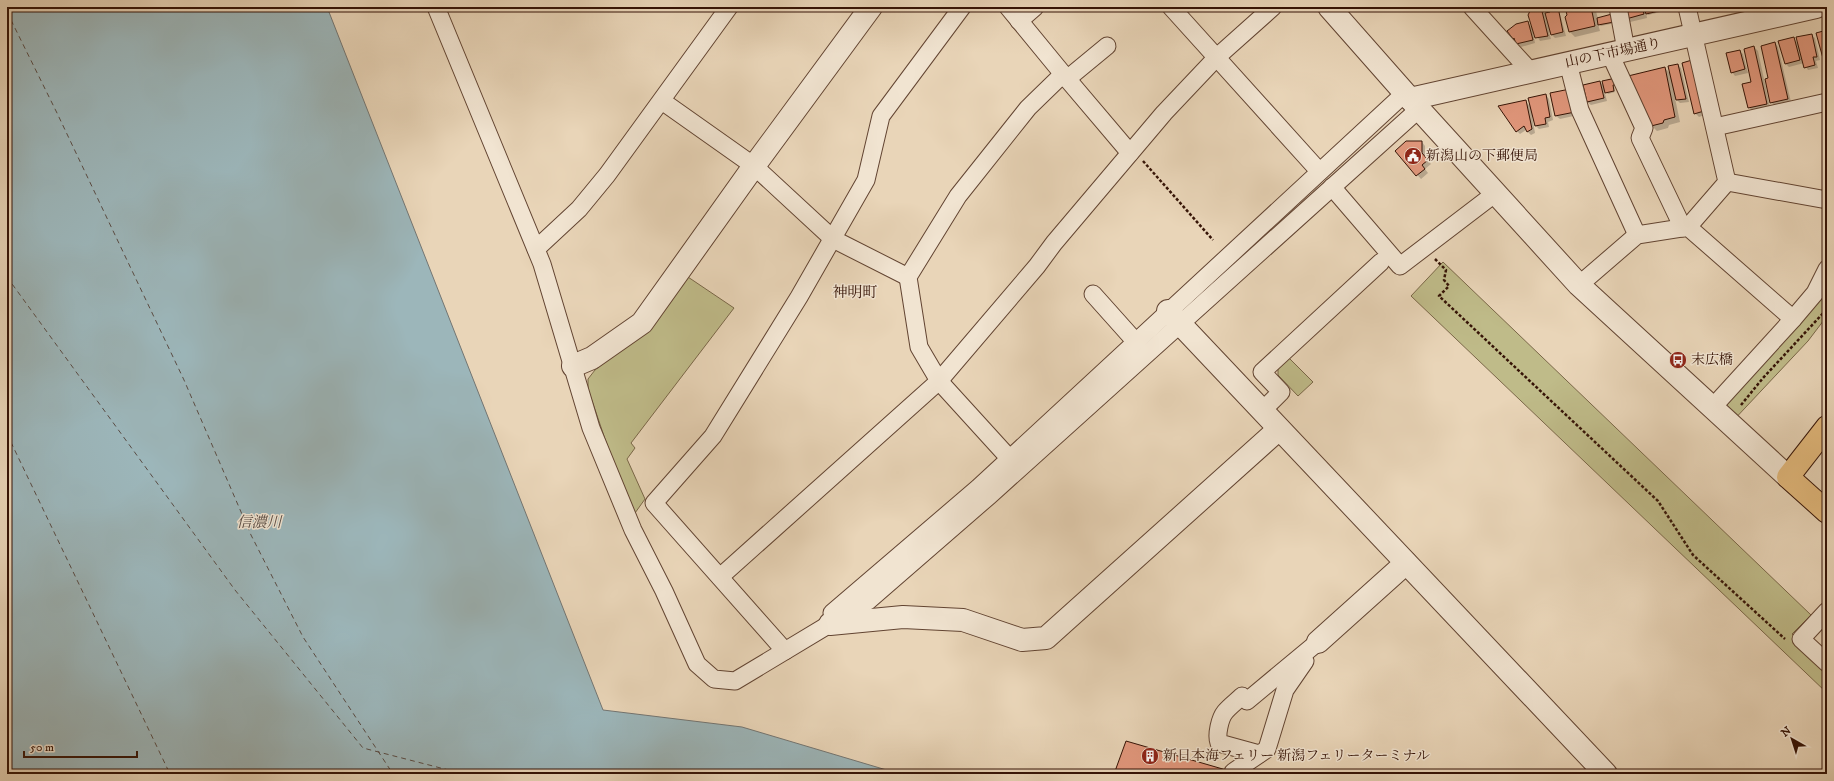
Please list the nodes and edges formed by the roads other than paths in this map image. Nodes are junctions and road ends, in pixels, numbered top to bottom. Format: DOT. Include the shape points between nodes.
graph roads {
  1 [pos="436,7"];
  2 [pos="729,7"];
  3 [pos="871,7"];
  4 [pos="962,7"];
  5 [pos="1008,7"];
  6 [pos="1035,7"];
  7 [pos="1171,7"];
  8 [pos="1273,7"];
  9 [pos="1329,7"];
  10 [pos="1472,7"];
  11 [pos="1618,7"];
  12 [pos="1687,7"];
  13 [pos="1816,7"];
  14 [pos="1020,22"];
  15 [pos="1693,36"];
  16 [pos="1108,46"];
  17 [pos="1618,52"];
  18 [pos="1216,56"];
  19 [pos="1568,63"];
  20 [pos="1530,71"];
  21 [pos="1065,77"];
  22 [pos="1411,100"];
  23 [pos="662,101"];
  24 [pos="1827,102"];
  25 [pos="1715,127"];
  26 [pos="1132,152"];
  27 [pos="754,166"];
  28 [pos="1319,171"];
  29 [pos="1727,182"];
  30 [pos="1332,187"];
  31 [pos="1497,192"];
  32 [pos="1827,200"];
  33 [pos="1686,228"];
  34 [pos="1637,235"];
  35 [pos="833,239"];
  36 [pos="536,250"];
  37 [pos="1381,262"];
  38 [pos="1827,269"];
  39 [pos="908,277"];
  40 [pos="1579,285"];
  41 [pos="1093,294"];
  42 [pos="1174,317"];
  43 [pos="1793,319"];
  44 [pos="1135,341"];
  45 [pos="573,366"];
  46 [pos="939,381"];
  47 [pos="1712,408"];
  48 [pos="1262,411"];
  49 [pos="1827,427"];
  50 [pos="1279,429"];
  51 [pos="1010,459"];
  52 [pos="1788,477"];
  53 [pos="1827,512"];
  54 [pos="1406,563"];
  55 [pos="720,577"];
  56 [pos="1827,611"];
  57 [pos="830,624"];
  58 [pos="1318,642"];
  59 [pos="790,649"];
  60 [pos="1827,663"];
  61 [pos="1259,754"];
  62 [pos="1233,772"];
  63 [pos="1606,774"];
  1 -- 36 [label="street"];
  2 -- 23 [label="street"];
  3 -- 27 [label="street"];
  4 -- 35 [label="street" via="882,116 866,180"];
  5 -- 14 [label="street"];
  6 -- 14 [label="street"];
  7 -- 18 [label="street"];
  8 -- 18 [label="street"];
  9 -- 22 [label="street"];
  10 -- 20 [label="street"];
  11 -- 17 [label="street"];
  12 -- 15 [label="street"];
  13 -- 15 [label="street, 山の下市場通り"];
  14 -- 21 [label="street"];
  15 -- 17 [label="street, 山の下市場通り"];
  15 -- 25 [label="street"];
  16 -- 21 [label="street"];
  17 -- 19 [label="street, 山の下市場通り"];
  17 -- 33 [label="street" via="1644,128 1640,138"];
  18 -- 26 [label="street"];
  18 -- 28 [label="street"];
  19 -- 20 [label="street, 山の下市場通り"];
  19 -- 34 [label="street" via="1580,110"];
  20 -- 22 [label="street, 山の下市場通り"];
  21 -- 26 [label="street"];
  21 -- 39 [label="street" via="1028,108 958,196"];
  22 -- 28 [label="street"];
  22 -- 30 [label="street"];
  22 -- 31 [label="street"];
  23 -- 27 [label="street"];
  23 -- 36 [label="street" via="579,209"];
  24 -- 25 [label="street"];
  25 -- 29 [label="street"];
  26 -- 46 [label="street"];
  27 -- 35 [label="street"];
  27 -- 45 [label="street" via="642,323 592,358"];
  28 -- 42 [label="street"];
  29 -- 32 [label="street"];
  29 -- 33 [label="street"];
  30 -- 31 [label="street" via="1400,266"];
  30 -- 42 [label="street"];
  31 -- 40 [label="street"];
  33 -- 34 [label="street"];
  33 -- 43 [label="street"];
  34 -- 40 [label="street"];
  35 -- 39 [label="street"];
  35 -- 55 [label="street" via="713,436 654,503"];
  36 -- 45 [label="street"];
  37 -- 48 [label="street" via="1262,372 1282,392"];
  38 -- 43 [label="street" via="1815,293"];
  39 -- 46 [label="street" via="919,347"];
  40 -- 47 [label="street"];
  41 -- 44 [label="street"];
  42 -- 44 [label="street"];
  42 -- 48 [label="street"];
  42 -- 57 [label="street" via="989,496 868,601"];
  43 -- 47 [label="street"];
  44 -- 51 [label="street"];
  45 -- 59 [label="street" via="591,428 633,530 697,664 714,679 736,681"];
  46 -- 51 [label="street"];
  46 -- 55 [label="street"];
  47 -- 52 [label="street"];
  48 -- 50 [label="street"];
  49 -- 52 [label="highway"];
  50 -- 54 [label="street"];
  50 -- 57 [label="street" via="1046,638 1022,640 962,620 903,617"];
  51 -- 59 [label="street"];
  52 -- 53 [label="highway"];
  54 -- 58 [label="street"];
  54 -- 63 [label="street"];
  55 -- 59 [label="street"];
  56 -- 60 [label="street" via="1801,640"];
  57 -- 59 [label="street"];
  58 -- 61 [label="street" via="1285,690 1267,749"];
  58 -- 61 [label="street" via="1247,701 1242,696 1224,712 1217,738 1219,743"];
  61 -- 62 [label="street"];
}
